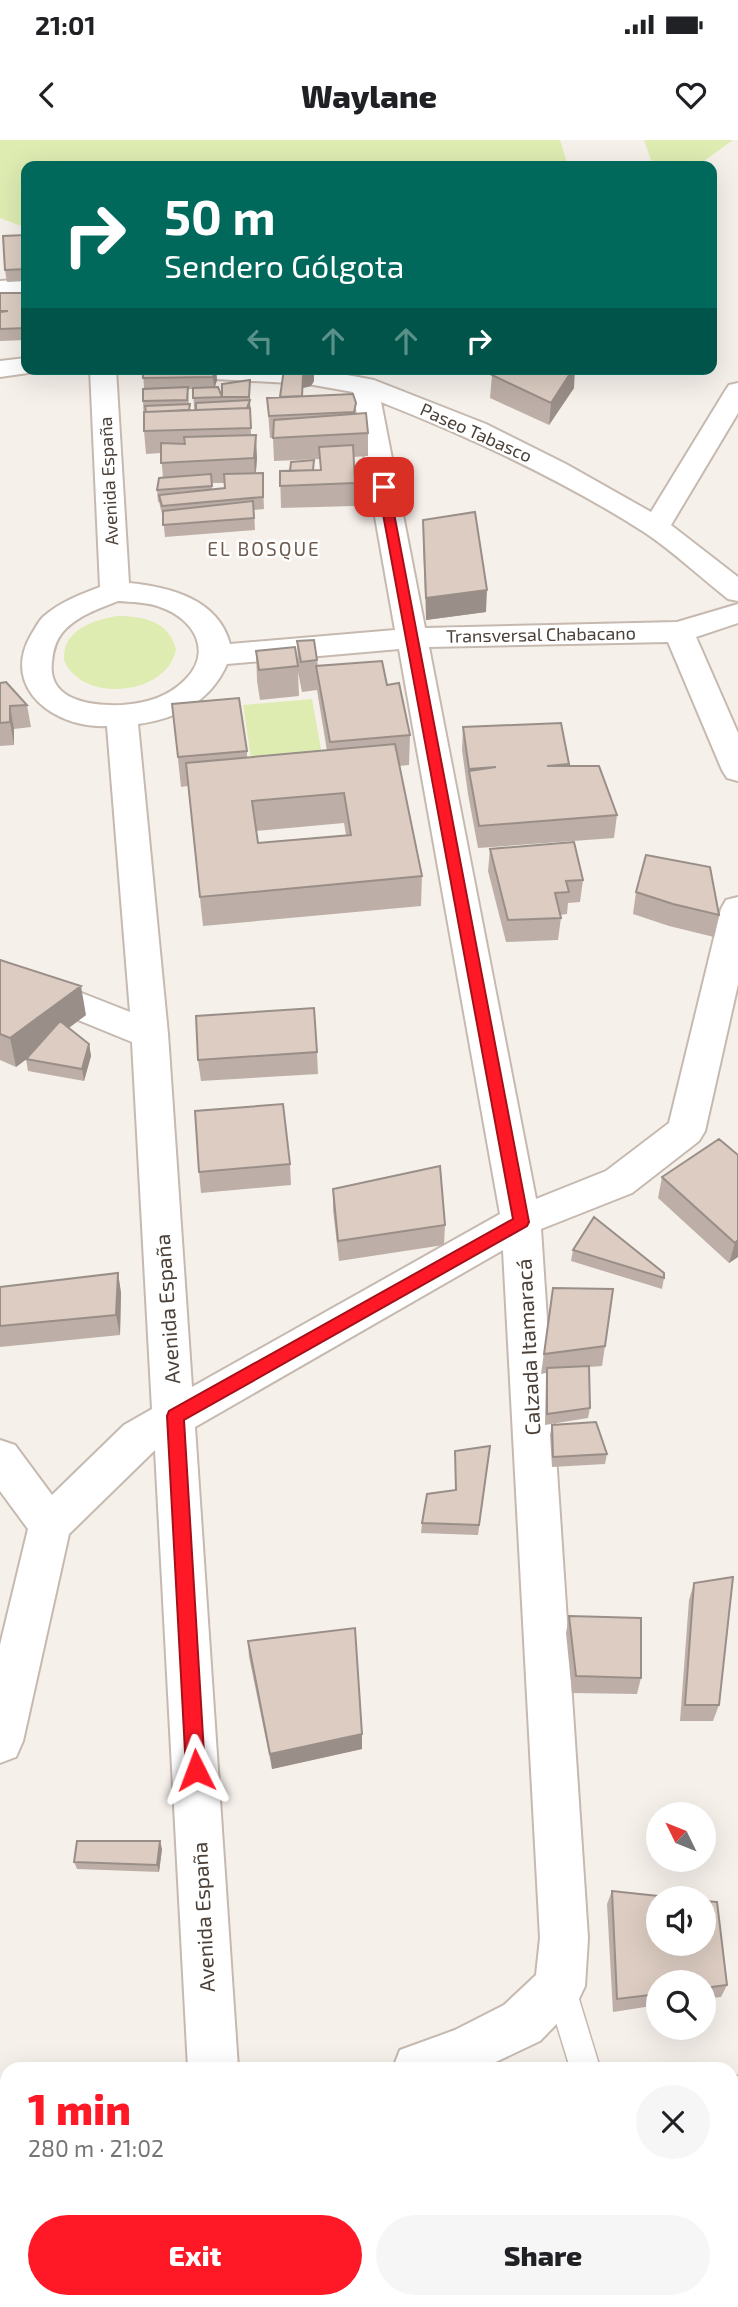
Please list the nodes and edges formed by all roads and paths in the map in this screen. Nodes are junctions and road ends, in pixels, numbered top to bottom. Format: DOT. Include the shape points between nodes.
graph roads {
  1 [pos="21,287"];
  2 [pos="0,289"];
  3 [pos="21,367"];
  4 [pos="0,369"];
  5 [pos="103,375"];
  6 [pos="321,375"];
  7 [pos="365,386"];
  8 [pos="738,391"];
  9 [pos="656,527"];
  10 [pos="115,592"];
  11 [pos="738,592"];
  12 [pos="738,613"];
  13 [pos="679,632"];
  14 [pos="412,638"];
  15 [pos="215,655"];
  16 [pos="122,717"];
  17 [pos="738,770"];
  18 [pos="738,909"];
  19 [pos="0,974"];
  20 [pos="150,1034"];
  21 [pos="521,1222"];
  22 [pos="175,1416"];
  23 [pos="0,1458"];
  24 [pos="50,1525"];
  25 [pos="15,1600"];
  26 [pos="0,1741"];
  27 [pos="560,1986"];
  28 [pos="213,2062"];
  29 [pos="435,2062"];
  30 [pos="583,2062"];
  1 -- 2 [label="street"];
  3 -- 4 [label="street"];
  5 -- 10 [label="street, Avenida España"];
  6 -- 7 [label="street, Paseo Tabasco"];
  7 -- 9 [label="street, Paseo Tabasco" via="477,430"];
  7 -- 14 [label="street, Calzada Itamaracá"];
  8 -- 9 [label="street"];
  9 -- 11 [label="street, Paseo Tabasco"];
  10 -- 15 [label="street" via="160,596 196,614 208,626"];
  10 -- 16 [label="street" via="85,597 37,622 14,661 38,697 61,710 90,717"];
  12 -- 13 [label="street, Transversal Chabacano"];
  13 -- 14 [label="street, Transversal Chabacano"];
  13 -- 17 [label="street"];
  14 -- 15 [label="street, Transversal Chabacano"];
  14 -- 21 [label="street, Calzada Itamaracá"];
  15 -- 16 [label="street" via="209,673 195,689 150,712"];
  16 -- 20 [label="street, Avenida España"];
  18 -- 21 [label="street" via="685,1131 619,1182"];
  19 -- 20 [label="street"];
  20 -- 22 [label="street, Avenida España"];
  21 -- 22 [label="street"];
  21 -- 27 [label="street, Calzada Itamaracá" via="563,1924"];
  22 -- 24 [label="street" via="139,1438"];
  22 -- 28 [label="street, Avenida España"];
  23 -- 24 [label="street"];
  24 -- 25 [label="street"];
  25 -- 26 [label="street"];
  27 -- 29 [label="street" via="522,2023"];
  27 -- 30 [label="lane"];
}
